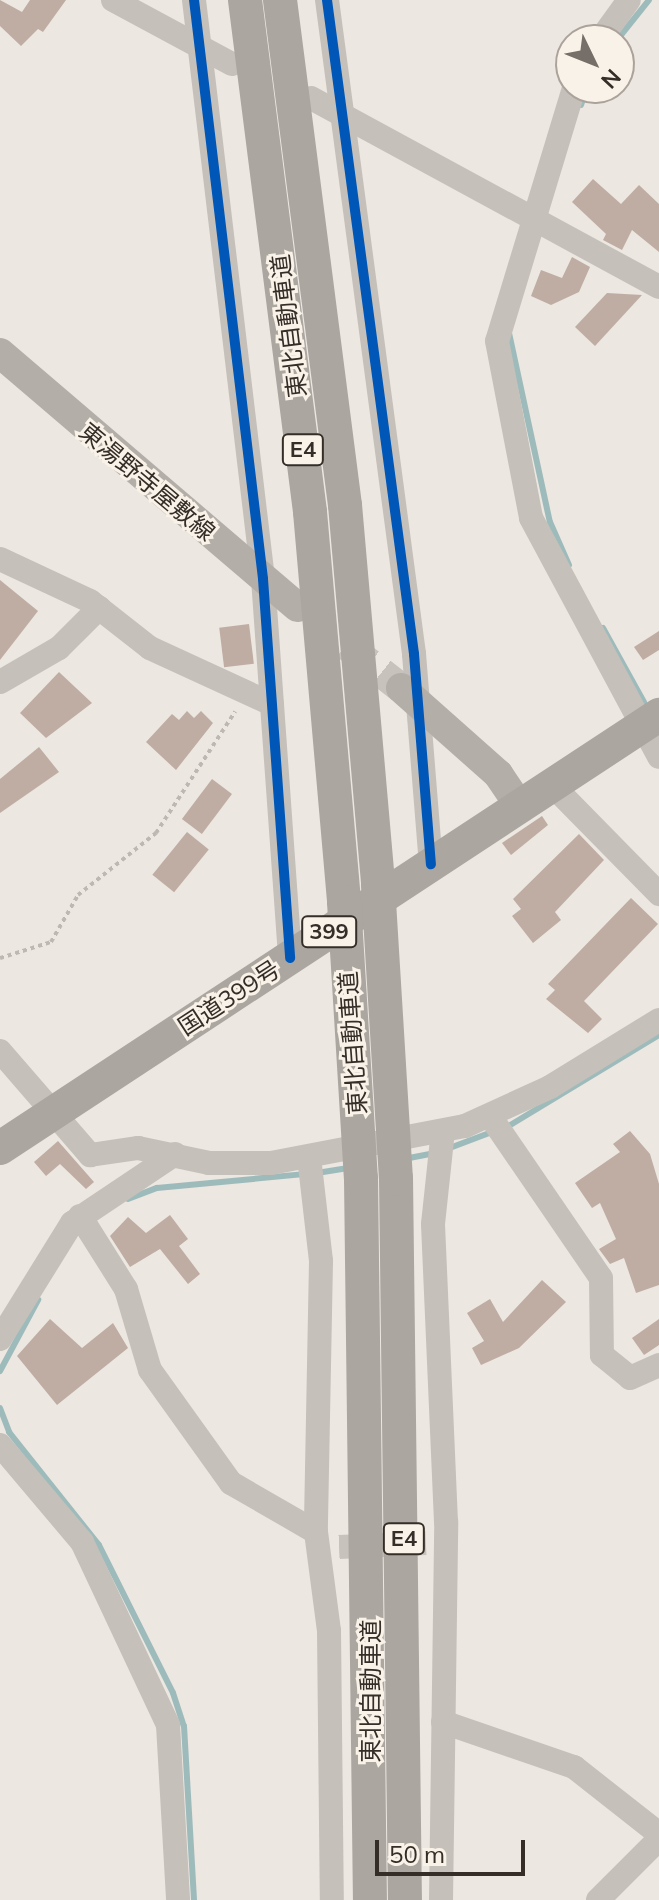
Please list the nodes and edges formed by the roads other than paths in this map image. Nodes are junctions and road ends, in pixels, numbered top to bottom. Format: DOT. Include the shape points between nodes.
graph roads {
  1 [pos="113,0"];
  2 [pos="194,0"];
  3 [pos="245,0"];
  4 [pos="280,0"];
  5 [pos="327,0"];
  6 [pos="629,0"];
  7 [pos="612,24"];
  8 [pos="202,46"];
  9 [pos="232,64"];
  10 [pos="311,98"];
  11 [pos="569,104"];
  12 [pos="345,113"];
  13 [pos="534,218"];
  14 [pos="659,287"];
  15 [pos="0,353"];
  16 [pos="0,559"];
  17 [pos="263,579"];
  18 [pos="297,607"];
  19 [pos="99,608"];
  20 [pos="0,682"];
  21 [pos="408,694"];
  22 [pos="272,704"];
  23 [pos="650,721"];
  24 [pos="659,757"];
  25 [pos="552,785"];
  26 [pos="520,807"];
  27 [pos="431,864"];
  28 [pos="659,894"];
  29 [pos="290,958"];
  30 [pos="659,1020"];
  31 [pos="0,1051"];
  32 [pos="51,1115"];
  33 [pos="496,1125"];
  34 [pos="441,1144"];
  35 [pos="0,1148"];
  36 [pos="175,1154"];
  37 [pos="310,1167"];
  38 [pos="86,1224"];
  39 [pos="0,1339"];
  40 [pos="659,1365"];
  41 [pos="0,1445"];
  42 [pos="325,1542"];
  43 [pos="443,1722"];
  44 [pos="659,1836"];
  45 [pos="178,1900"];
  46 [pos="332,1900"];
  47 [pos="370,1900"];
  48 [pos="405,1900"];
  49 [pos="441,1900"];
  50 [pos="598,1900"];
  1 -- 8 [label="street"];
  2 -- 8 [label="street"];
  3 -- 47 [label="highway, 東北自動車道 / E4, bridge" via="310,512 344,902 361,1178"];
  4 -- 48 [label="highway, 東北自動車道 / E4, bridge" via="341,475 378,885 396,1178"];
  5 -- 12 [label="street"];
  6 -- 7 [label="street"];
  8 -- 9 [label="street"];
  8 -- 17 [label="street"];
  10 -- 12 [label="street"];
  11 -- 13 [label="street"];
  12 -- 13 [label="street"];
  12 -- 21 [label="street"];
  13 -- 14 [label="street"];
  13 -- 23 [label="street" via="497,325 531,518"];
  15 -- 17 [label="main road, 東湯野寺屋敷線"];
  16 -- 19 [label="street"];
  17 -- 18 [label="main road, 東湯野寺屋敷線"];
  17 -- 22 [label="street"];
  19 -- 20 [label="street" via="59,648"];
  19 -- 22 [label="street" via="150,648"];
  21 -- 26 [label="main road" via="498,774"];
  21 -- 27 [label="street"];
  22 -- 29 [label="street"];
  23 -- 24 [label="street"];
  23 -- 25 [label="highway, 国道399号 / 399"];
  25 -- 26 [label="highway, 国道399号 / 399"];
  25 -- 28 [label="street"];
  26 -- 27 [label="highway, 国道399号 / 399"];
  27 -- 29 [label="highway, 国道399号 / 399"];
  29 -- 32 [label="highway, 国道399号 / 399"];
  30 -- 33 [label="street"];
  31 -- 32 [label="street"];
  32 -- 35 [label="highway, 国道399号 / 399"];
  32 -- 36 [label="street" via="90,1155 138,1148"];
  33 -- 34 [label="street"];
  33 -- 40 [label="street" via="601,1278 602,1355 630,1378"];
  34 -- 37 [label="street"];
  34 -- 43 [label="street" via="433,1224"];
  36 -- 37 [label="street" via="209,1163"];
  36 -- 38 [label="street"];
  37 -- 42 [label="street" via="322,1344"];
  38 -- 39 [label="street"];
  38 -- 42 [label="street" via="126,1289 150,1370 231,1483"];
  41 -- 45 [label="street" via="82,1542 168,1725"];
  42 -- 46 [label="street"];
  43 -- 44 [label="street" via="574,1767"];
  43 -- 49 [label="street"];
  44 -- 50 [label="street"];
}
